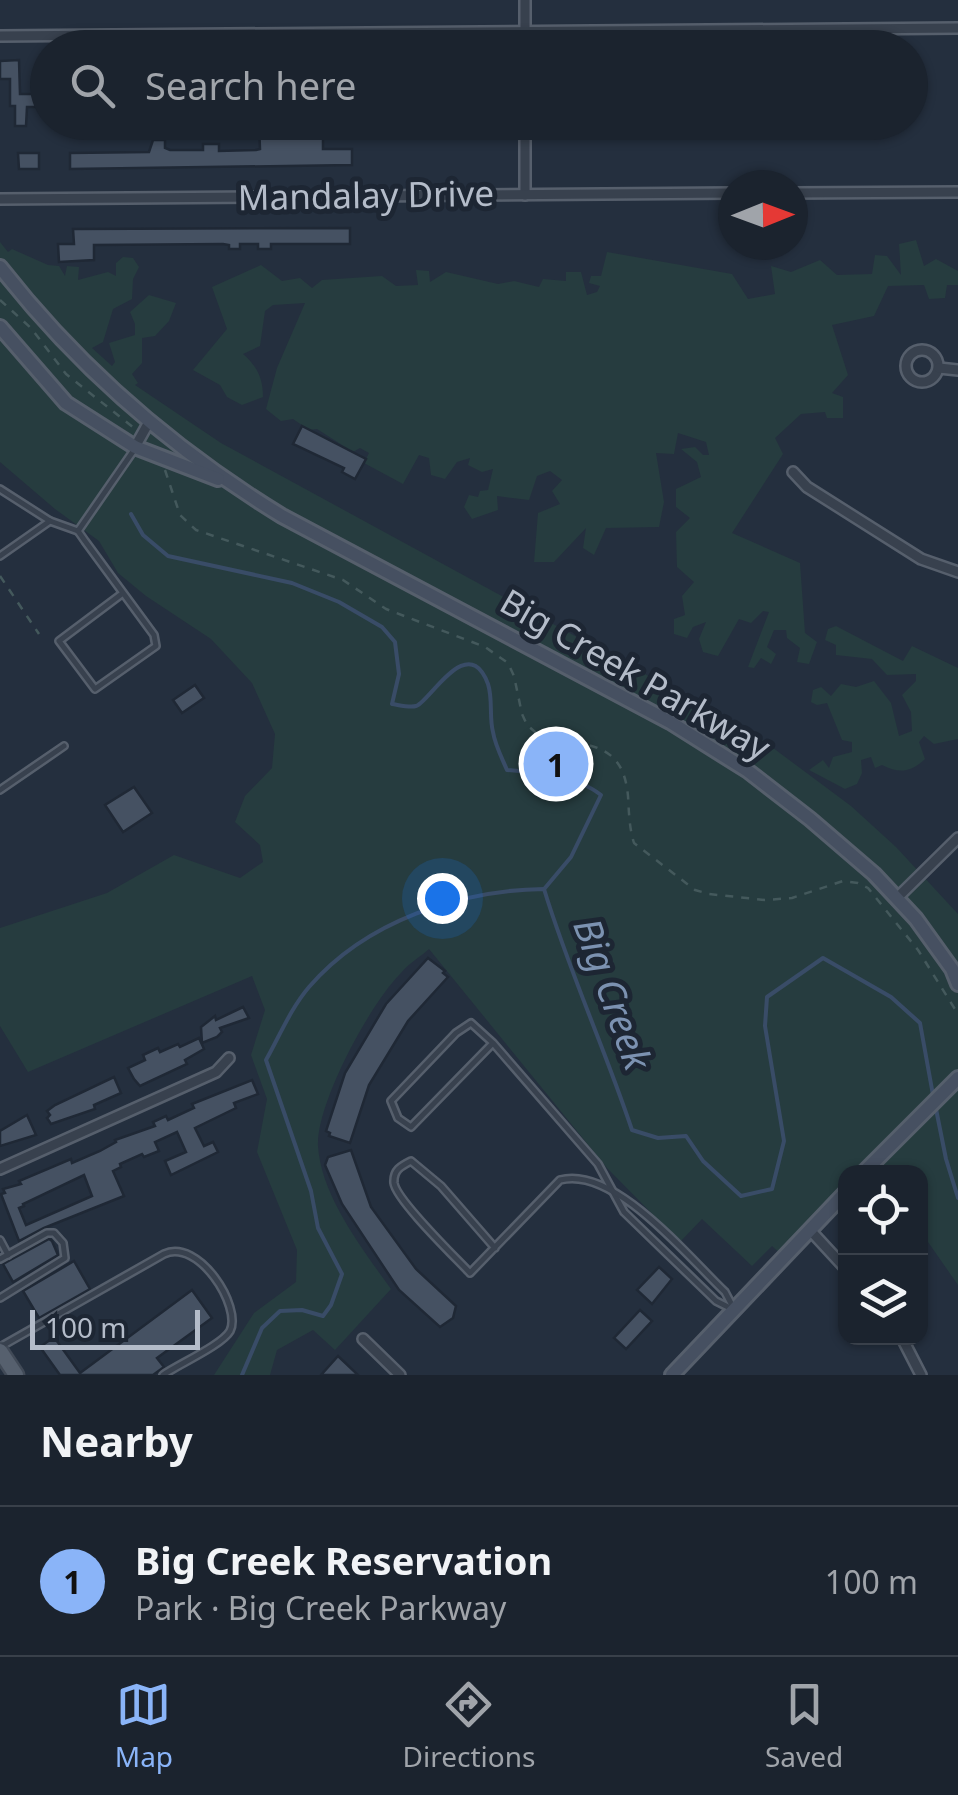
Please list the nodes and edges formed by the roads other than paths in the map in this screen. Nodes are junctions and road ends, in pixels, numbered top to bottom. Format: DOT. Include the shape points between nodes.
graph roads {
  1 [pos="525,0"];
  2 [pos="958,28"];
  3 [pos="526,30"];
  4 [pos="742,30"];
  5 [pos="0,36"];
  6 [pos="30,36"];
  7 [pos="525,140"];
  8 [pos="958,192"];
  9 [pos="718,193"];
  10 [pos="808,193"];
  11 [pos="525,194"];
  12 [pos="0,199"];
  13 [pos="0,267"];
  14 [pos="0,327"];
  15 [pos="938,368"];
  16 [pos="958,370"];
  17 [pos="150,422"];
  18 [pos="135,447"];
  19 [pos="793,472"];
  20 [pos="230,484"];
  21 [pos="0,489"];
  22 [pos="50,521"];
  23 [pos="78,531"];
  24 [pos="0,556"];
  25 [pos="958,572"];
  26 [pos="124,593"];
  27 [pos="64,746"];
  28 [pos="0,790"];
  29 [pos="958,838"];
  30 [pos="897,898"];
  31 [pos="958,984"];
  32 [pos="493,1043"];
  33 [pos="229,1058"];
  34 [pos="958,1078"];
  35 [pos="871,1165"];
  36 [pos="0,1169"];
  37 [pos="610,1192"];
  38 [pos="838,1200"];
  39 [pos="810,1230"];
  40 [pos="0,1240"];
  41 [pos="494,1248"];
  42 [pos="8,1255"];
  43 [pos="0,1259"];
  44 [pos="838,1260"];
  45 [pos="0,1298"];
  46 [pos="734,1310"];
  47 [pos="363,1339"];
  48 [pos="905,1345"];
  49 [pos="0,1349"];
  50 [pos="917,1373"];
  51 [pos="15,1375"];
  52 [pos="164,1375"];
  53 [pos="400,1375"];
  54 [pos="672,1375"];
  1 -- 3 [label="street"];
  2 -- 4 [label="street"];
  5 -- 6 [label="street"];
  7 -- 11 [label="street"];
  8 -- 10 [label="street"];
  9 -- 11 [label="street, Mandalay Drive"];
  11 -- 12 [label="street, Mandalay Drive"];
  13 -- 17 [label="street, Big Creek Parkway" via="97,376"];
  14 -- 18 [label="street, Big Creek Parkway" via="66,403"];
  15 -- 16 [label="street"];
  17 -- 18 [label="street"];
  17 -- 20 [label="street, Big Creek Parkway"];
  18 -- 20 [label="street, Big Creek Parkway"];
  18 -- 23 [label="lane"];
  19 -- 25 [label="street" via="921,559"];
  20 -- 30 [label="street, Big Creek Parkway" via="670,722 810,819"];
  21 -- 22 [label="lane"];
  22 -- 23 [label="lane"];
  22 -- 24 [label="lane"];
  23 -- 26 [label="lane"];
  26 -- 26 [label="lane" via="156,646 94,690 59,641"];
  27 -- 28 [label="lane"];
  29 -- 30 [label="street"];
  30 -- 31 [label="street, Big Creek Parkway"];
  32 -- 32 [label="lane" via="470,1022 456,1033 391,1101 398,1118 412,1127"];
  32 -- 37 [label="lane" via="598,1164"];
  33 -- 36 [label="street" via="216,1072"];
  34 -- 35 [label="street"];
  37 -- 41 [label="lane" via="583,1178 560,1180"];
  37 -- 46 [label="lane" via="676,1263"];
  37 -- 46 [label="lane" via="632,1202 725,1292"];
  38 -- 39 [label="street"];
  39 -- 44 [label="street"];
  39 -- 46 [label="street"];
  40 -- 42 [label="lane"];
  41 -- 41 [label="lane" via="470,1273 398,1195 398,1167 412,1161"];
  42 -- 43 [label="lane"];
  42 -- 45 [label="lane" via="48,1233 63,1243 64,1258"];
  46 -- 54 [label="street"];
  47 -- 53 [label="street"];
  48 -- 50 [label="street"];
  49 -- 51 [label="main road"];
  49 -- 52 [label="lane" via="170,1250 182,1250 203,1264 230,1305 232,1323 224,1338"];
}
